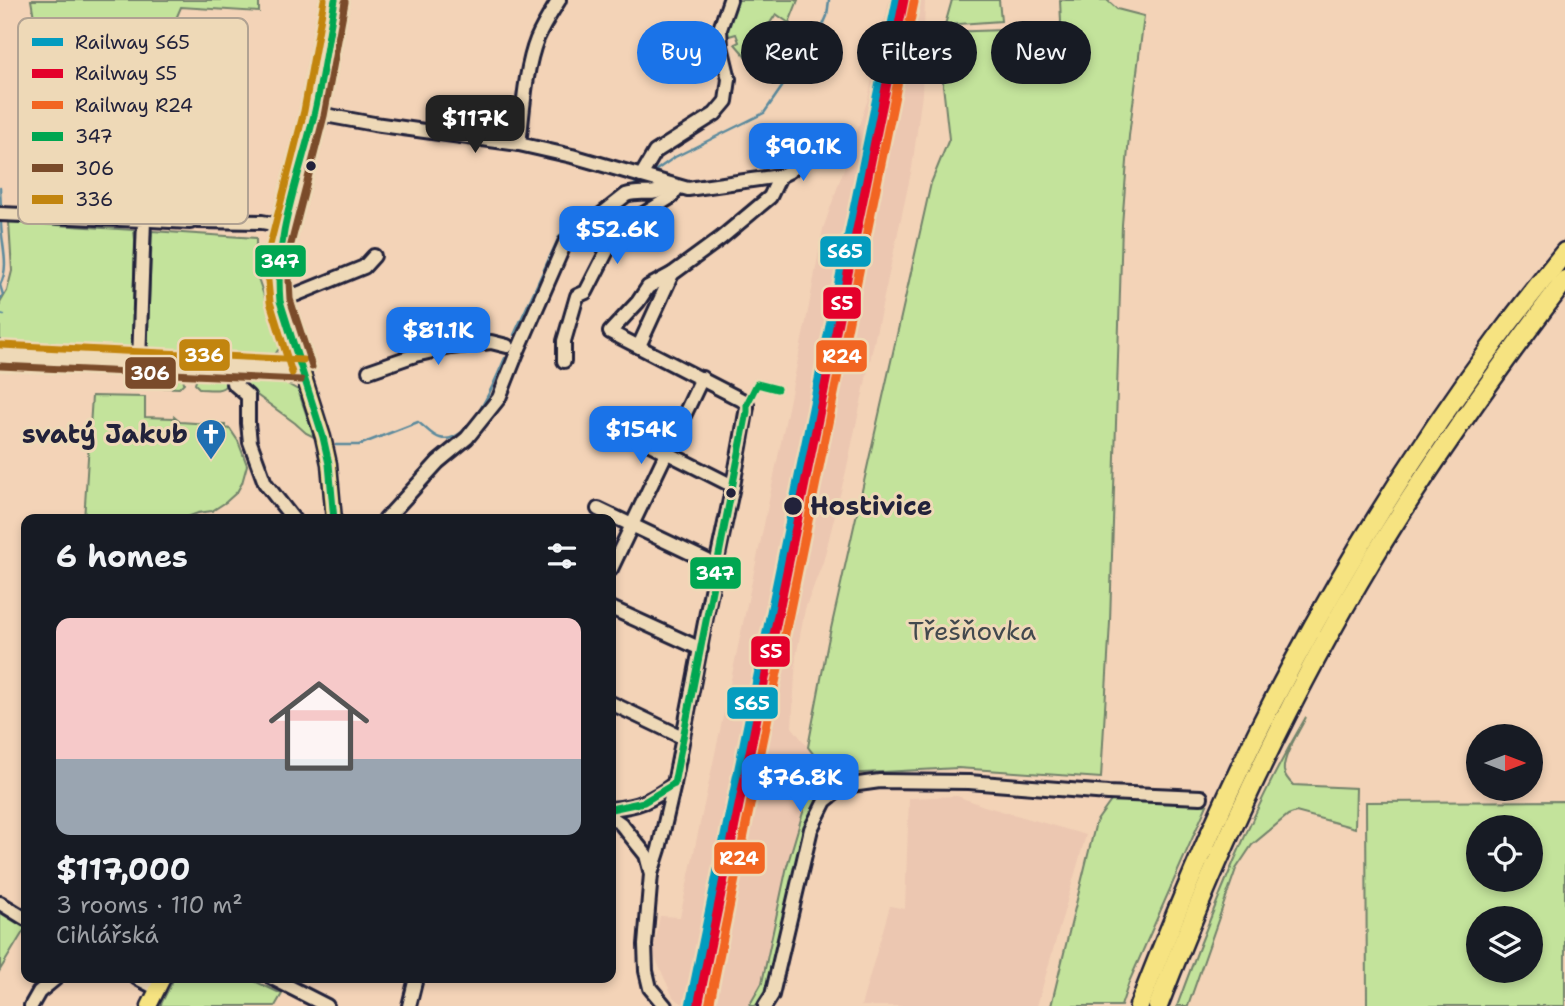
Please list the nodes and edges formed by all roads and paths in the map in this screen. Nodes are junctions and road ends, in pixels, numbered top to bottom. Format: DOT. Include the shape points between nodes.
graph roads {
  1 [pos="335,0"];
  2 [pos="559,0"];
  3 [pos="730,0"];
  4 [pos="314,113"];
  5 [pos="519,145"];
  6 [pos="809,157"];
  7 [pos="780,176"];
  8 [pos="646,177"];
  9 [pos="673,185"];
  10 [pos="248,222"];
  11 [pos="144,224"];
  12 [pos="285,226"];
  13 [pos="1565,252"];
  14 [pos="374,256"];
  15 [pos="672,274"];
  16 [pos="1565,280"];
  17 [pos="280,301"];
  18 [pos="634,343"];
  19 [pos="507,346"];
  20 [pos="0,355"];
  21 [pos="564,361"];
  22 [pos="139,362"];
  23 [pos="233,366"];
  24 [pos="302,370"];
  25 [pos="369,371"];
  26 [pos="702,378"];
  27 [pos="616,427"];
  28 [pos="666,452"];
  29 [pos="733,486"];
  30 [pos="598,509"];
  31 [pos="289,514"];
  32 [pos="333,514"];
  33 [pos="390,514"];
  34 [pos="608,514"];
  35 [pos="616,518"];
  36 [pos="632,526"];
  37 [pos="616,559"];
  38 [pos="716,565"];
  39 [pos="616,610"];
  40 [pos="701,649"];
  41 [pos="616,705"];
  42 [pos="682,737"];
  43 [pos="674,784"];
  44 [pos="1201,797"];
  45 [pos="616,808"];
  46 [pos="616,820"];
  47 [pos="651,874"];
  48 [pos="0,902"];
  49 [pos="21,916"];
  50 [pos="50,983"];
  51 [pos="160,983"];
  52 [pos="282,983"];
  53 [pos="415,983"];
  54 [pos="31,1006"];
  55 [pos="149,1006"];
  56 [pos="327,1006"];
  57 [pos="409,1006"];
  58 [pos="665,1006"];
  59 [pos="765,1006"];
  60 [pos="1139,1006"];
  61 [pos="1158,1006"];
  1 -- 4 [label="main road"];
  2 -- 5 [label="street" via="531,58"];
  3 -- 8 [label="street" via="720,29 729,79 726,101 715,114 655,152"];
  4 -- 5 [label="street"];
  4 -- 12 [label="main road"];
  5 -- 8 [label="street"];
  6 -- 7 [label="street"];
  7 -- 9 [label="street" via="688,189"];
  7 -- 15 [label="street" via="770,197"];
  8 -- 9 [label="street"];
  9 -- 21 [label="street" via="671,197 621,228 586,292 578,296 564,341"];
  9 -- 33 [label="street" via="654,193 626,195 565,243 499,398 467,438"];
  10 -- 12 [label="street"];
  11 -- 22 [label="street"];
  12 -- 17 [label="main road" via="279,262"];
  13 -- 60 [label="highway" via="1427,439 1357,550 1248,752"];
  14 -- 17 [label="street" via="364,267"];
  15 -- 18 [label="street"];
  15 -- 18 [label="street" via="648,287 610,332"];
  16 -- 61 [label="highway" via="1445,445 1373,558 1256,775"];
  17 -- 24 [label="main road"];
  18 -- 26 [label="street"];
  19 -- 25 [label="street" via="491,342 451,347"];
  20 -- 22 [label="street"];
  22 -- 23 [label="street"];
  23 -- 24 [label="street"];
  23 -- 31 [label="street" via="233,383 248,396 250,442 265,483"];
  24 -- 32 [label="main road" via="329,464"];
  26 -- 28 [label="street"];
  26 -- 29 [label="street" via="747,404"];
  27 -- 28 [label="street"];
  28 -- 29 [label="street"];
  28 -- 36 [label="street"];
  29 -- 38 [label="street"];
  30 -- 34 [label="street"];
  35 -- 36 [label="street"];
  36 -- 37 [label="street"];
  36 -- 38 [label="street"];
  38 -- 40 [label="street"];
  39 -- 40 [label="street"];
  40 -- 42 [label="street"];
  41 -- 42 [label="street"];
  42 -- 43 [label="street"];
  43 -- 45 [label="street" via="653,799"];
  43 -- 47 [label="street"];
  44 -- 59 [label="street" via="969,782 880,781 844,786 825,801 811,828 772,995"];
  46 -- 47 [label="street" via="646,855"];
  47 -- 58 [label="street" via="644,955 650,988"];
  48 -- 49 [label="street"];
  50 -- 54 [label="street"];
  51 -- 55 [label="main road"];
  52 -- 56 [label="street"];
  53 -- 57 [label="street"];
}
